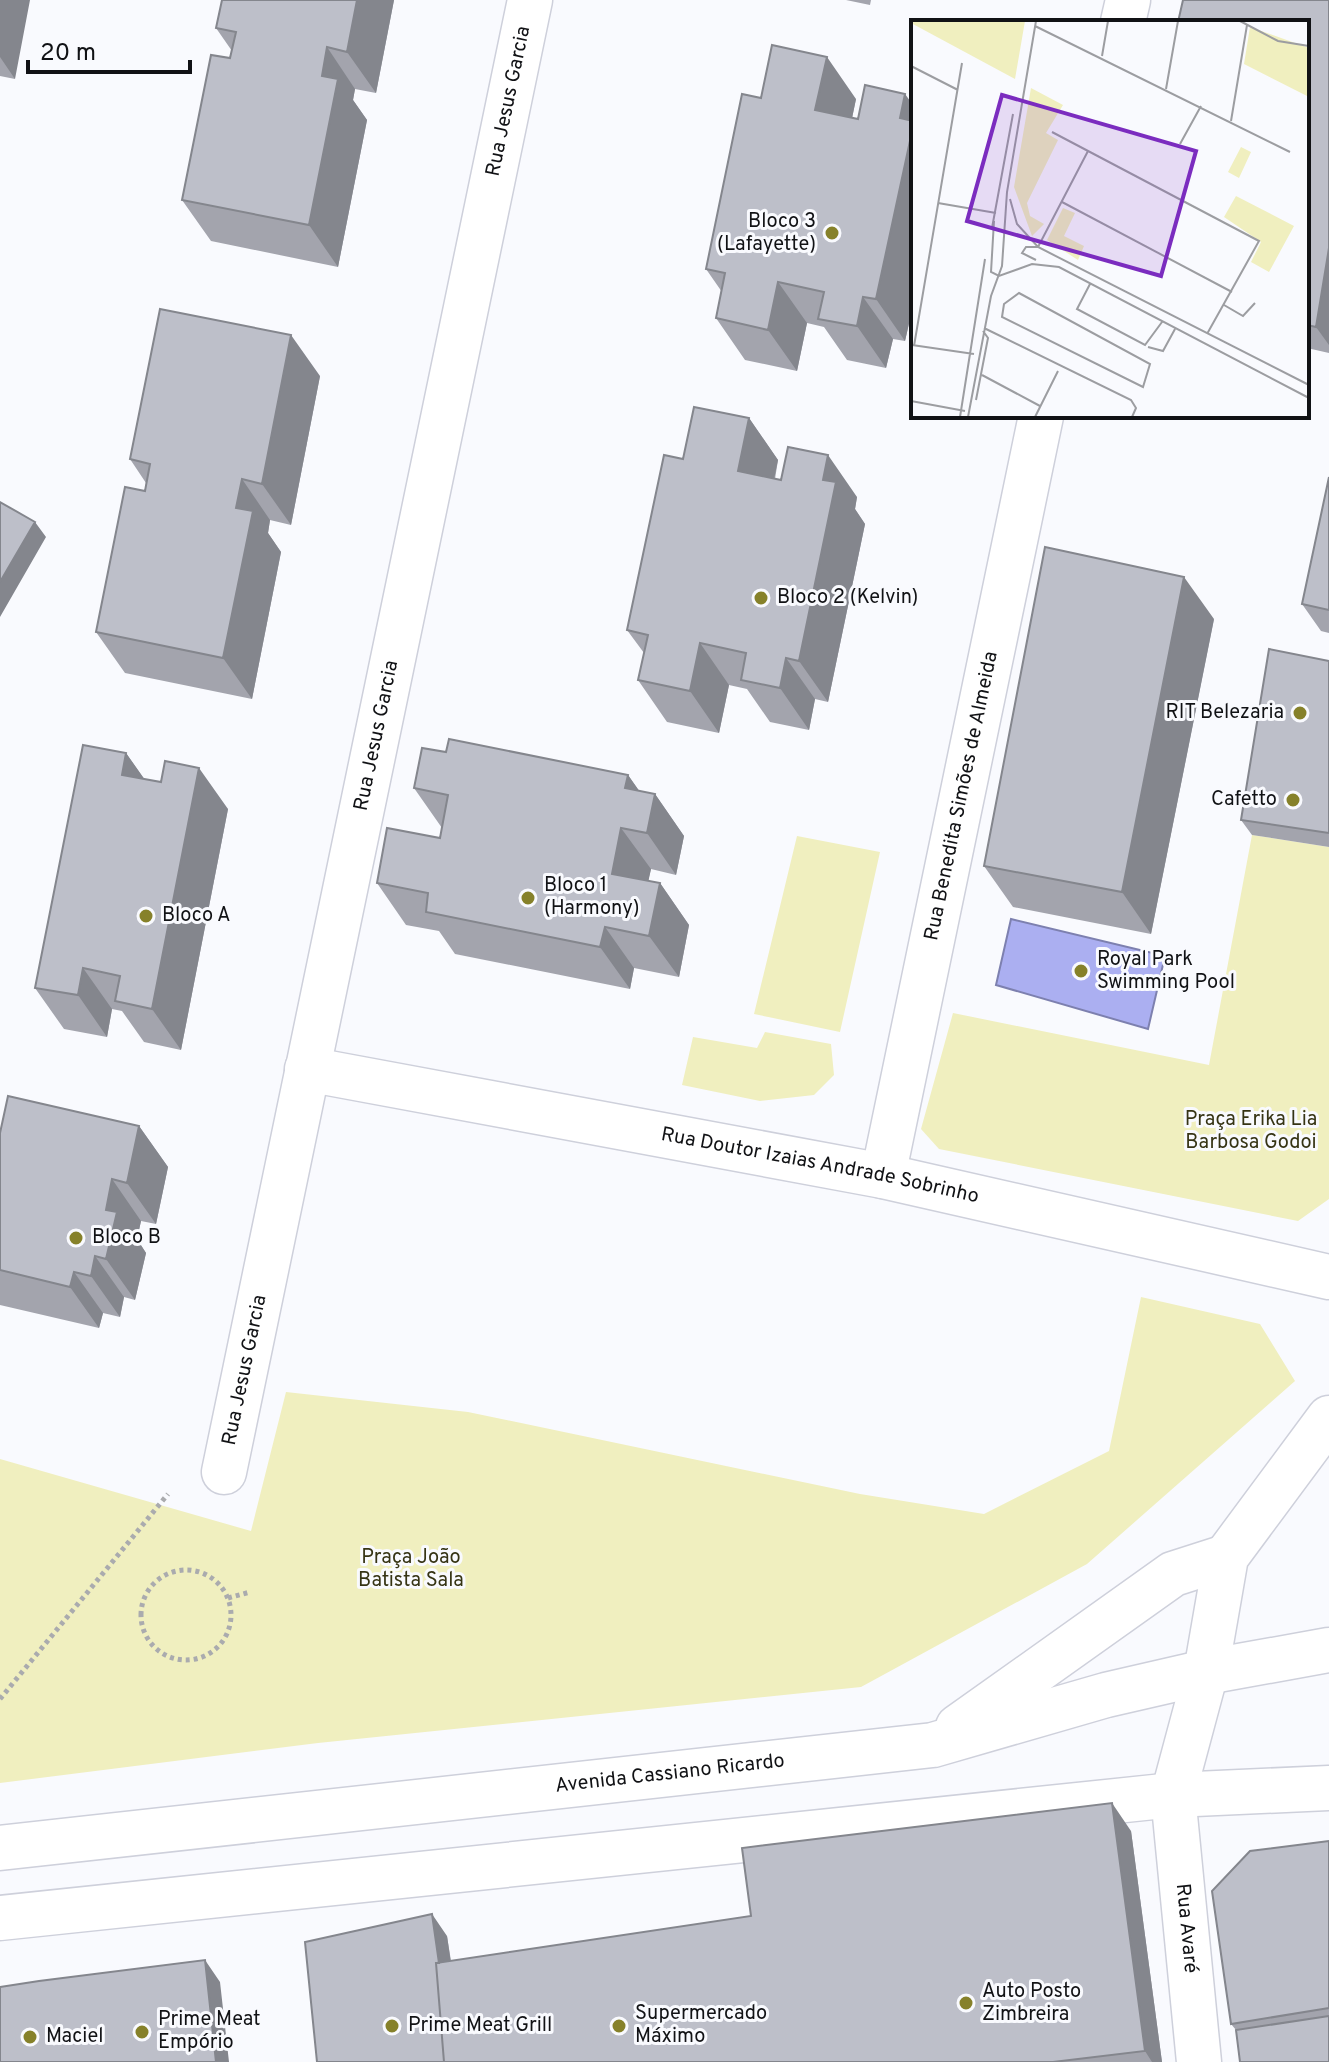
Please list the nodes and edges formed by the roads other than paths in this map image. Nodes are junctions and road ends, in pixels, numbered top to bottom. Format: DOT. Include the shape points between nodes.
graph roads {
  1 [pos="530,0"];
  2 [pos="1128,0"];
  3 [pos="1123,20"];
  4 [pos="1041,418"];
  5 [pos="307,1069"];
  6 [pos="883,1176"];
  7 [pos="1329,1277"];
  8 [pos="1329,1418"];
  9 [pos="224,1472"];
  10 [pos="1226,1557"];
  11 [pos="1329,1650"];
  12 [pos="1206,1672"];
  13 [pos="933,1745"];
  14 [pos="1329,1764"];
  15 [pos="1329,1788"];
  16 [pos="1258,1790"];
  17 [pos="1173,1795"];
  18 [pos="0,1848"];
  19 [pos="0,1918"];
  20 [pos="1199,2062"];
  1 -- 5 [label="street, Rua Jesus Garcia"];
  2 -- 3 [label="street"];
  4 -- 6 [label="street, Rua Benedita Simões de Almeida"];
  5 -- 6 [label="street, Rua Doutor Izaias Andrade Sobrinho"];
  5 -- 9 [label="street, Rua Jesus Garcia"];
  6 -- 7 [label="street, Rua Doutor Izaias Andrade Sobrinho"];
  8 -- 10 [label="street"];
  10 -- 12 [label="street"];
  10 -- 13 [label="street" via="1173,1574"];
  11 -- 12 [label="street, Avenida Cassiano Ricardo"];
  12 -- 13 [label="street, Avenida Cassiano Ricardo"];
  12 -- 17 [label="street"];
  13 -- 18 [label="street, Avenida Cassiano Ricardo"];
  14 -- 16 [label="street"];
  15 -- 16 [label="street"];
  16 -- 17 [label="street"];
  17 -- 19 [label="street"];
  17 -- 20 [label="street, Rua Avaré"];
}
